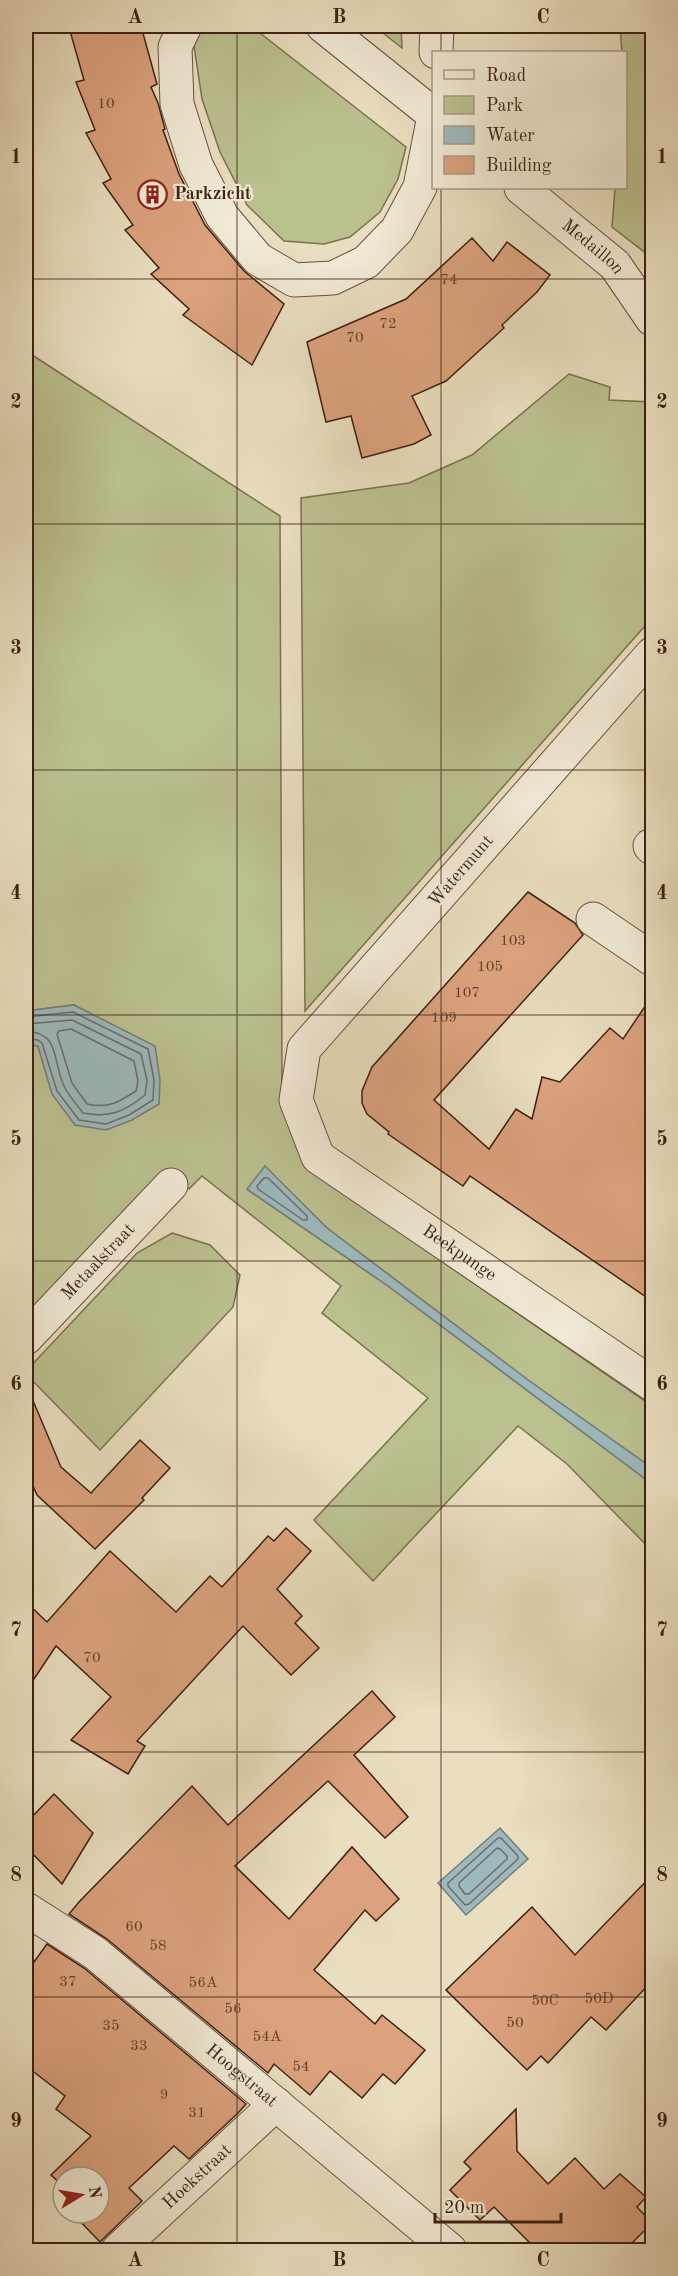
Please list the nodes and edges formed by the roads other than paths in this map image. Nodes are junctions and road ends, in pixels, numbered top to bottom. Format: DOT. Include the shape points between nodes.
graph roads {
  1 [pos="185,26"];
  2 [pos="323,26"];
  3 [pos="437,26"];
  4 [pos="436,51"];
  5 [pos="432,114"];
  6 [pos="432,126"];
  7 [pos="522,189"];
  8 [pos="652,320"];
  9 [pos="652,654"];
  10 [pos="592,919"];
  11 [pos="652,959"];
  12 [pos="296,1100"];
  13 [pos="171,1185"];
  14 [pos="26,1338"];
  15 [pos="652,1384"];
  16 [pos="26,1909"];
  17 [pos="276,2104"];
  18 [pos="118,2250"];
  19 [pos="450,2250"];
  1 -- 6 [label="street" via="175,47 177,104 196,165 222,216 258,259 294,280 333,278 366,262 397,230 420,187"];
  2 -- 5 [label="street"];
  3 -- 4 [label="street"];
  7 -- 8 [label="street, Medaillon" via="615,265"];
  9 -- 12 [label="street, Watermunt" via="304,1048"];
  10 -- 11 [label="street"];
  12 -- 15 [label="street, Beekpunge" via="318,1157"];
  13 -- 14 [label="street, Metaalstraat"];
  16 -- 17 [label="street, Hoogstraat" via="96,1953"];
  17 -- 18 [label="street, Hoekstraat"];
  17 -- 19 [label="street, Hoogstraat"];
}
